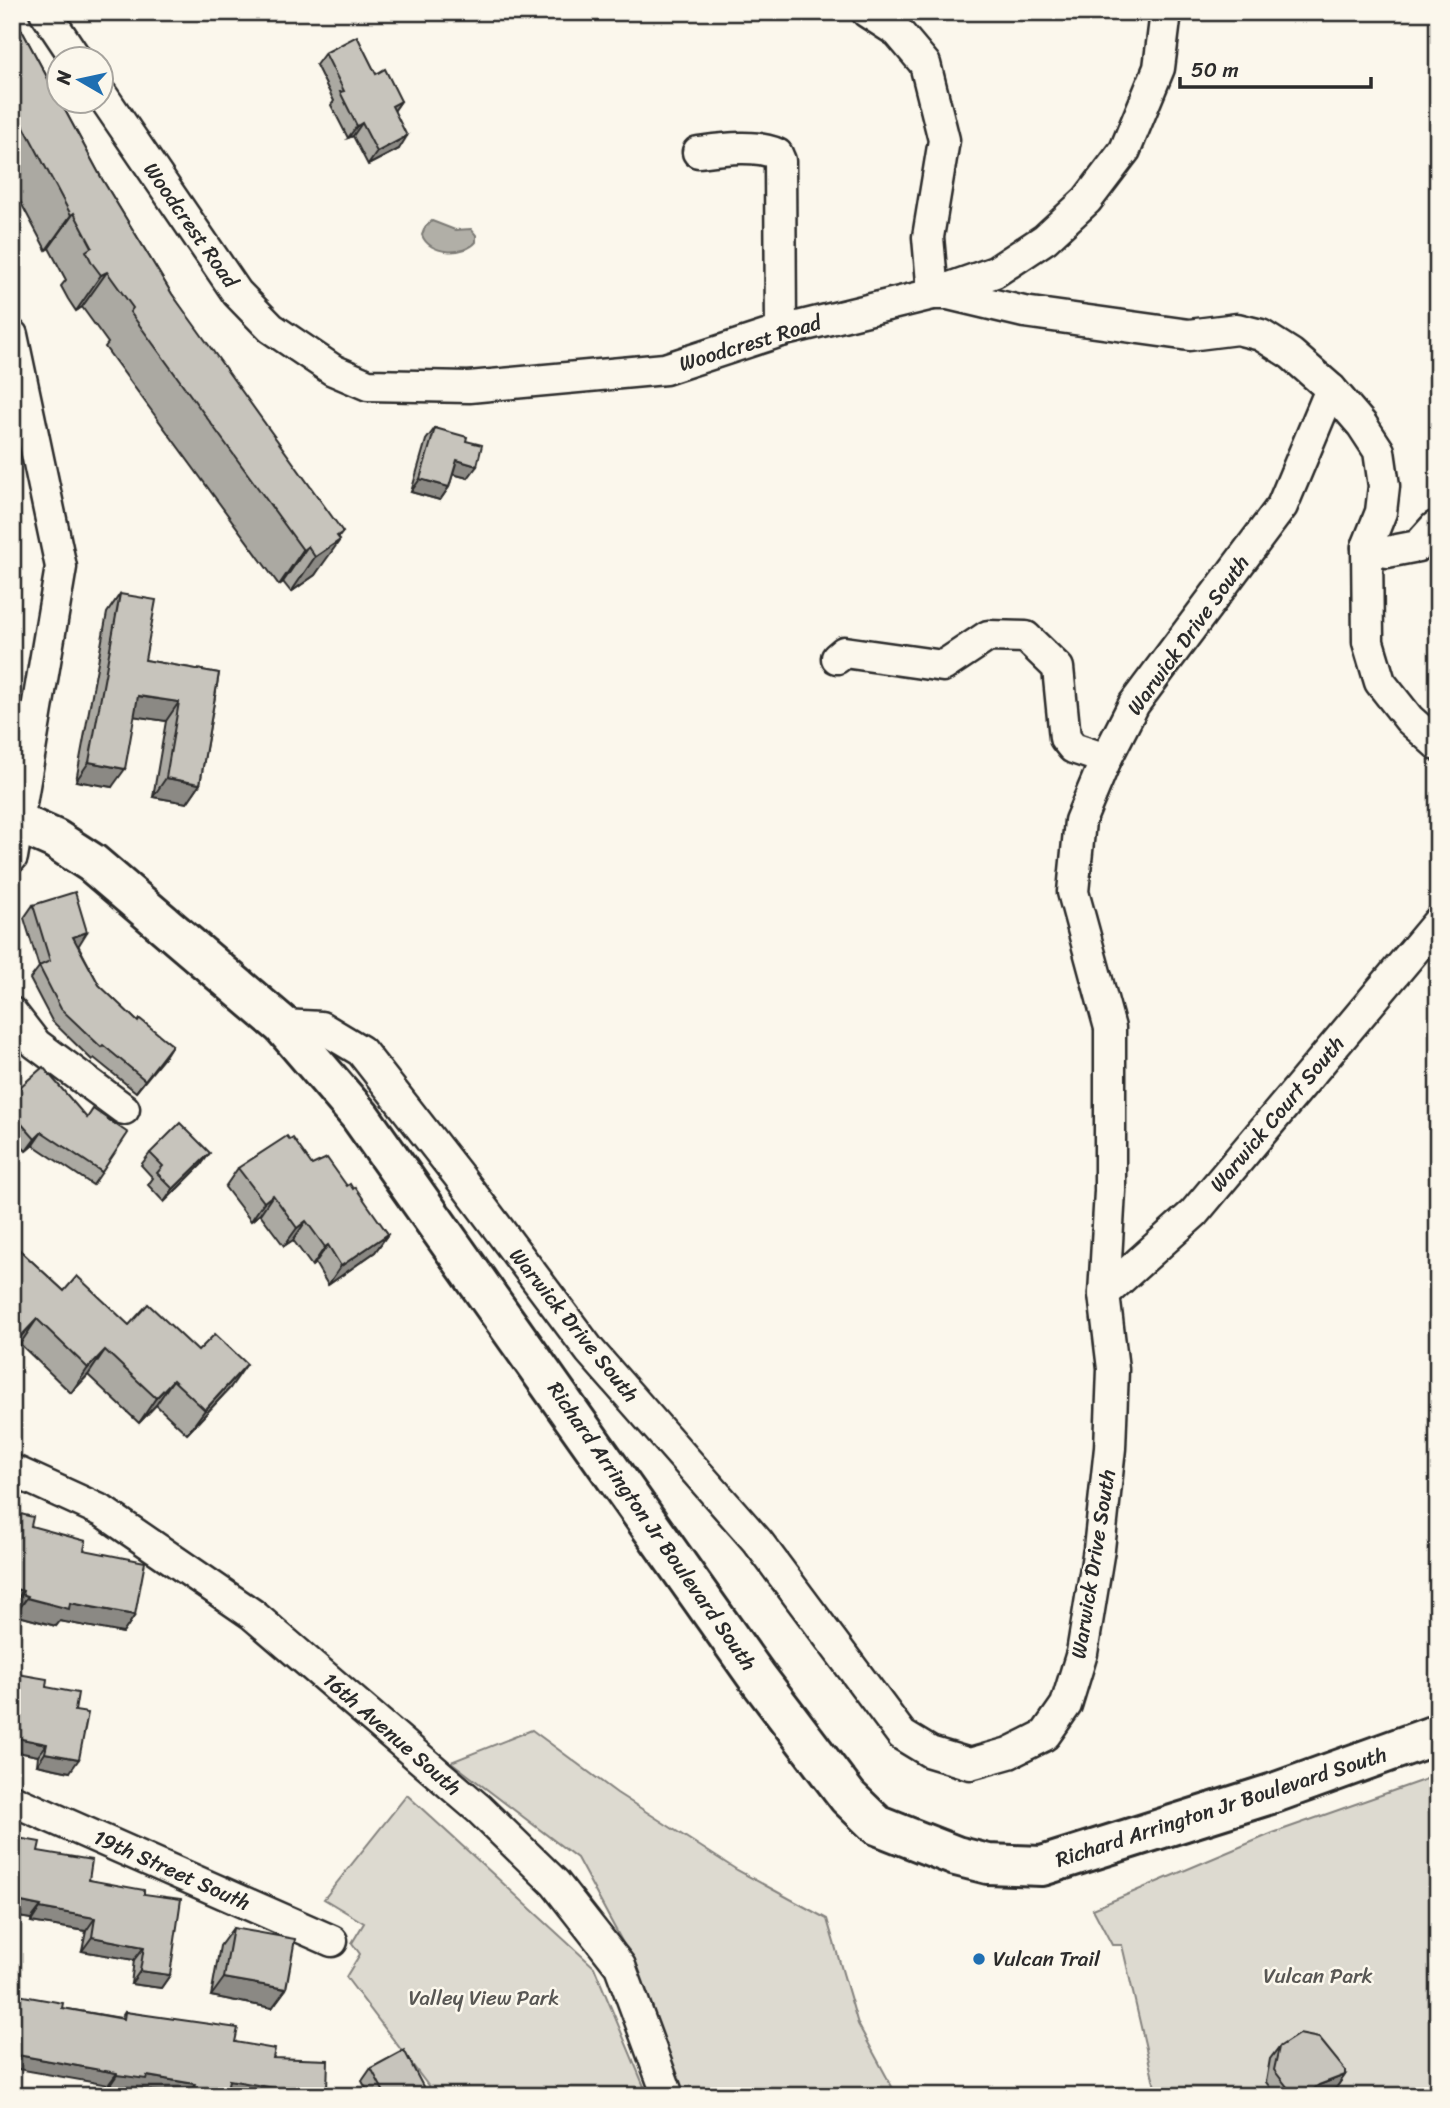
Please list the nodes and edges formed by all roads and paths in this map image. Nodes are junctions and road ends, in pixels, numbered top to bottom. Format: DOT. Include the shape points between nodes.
graph roads {
  1 [pos="45,12"];
  2 [pos="867,12"];
  3 [pos="1166,12"];
  4 [pos="68,46"];
  5 [pos="116,116"];
  6 [pos="698,152"];
  7 [pos="933,294"];
  8 [pos="781,331"];
  9 [pos="12,335"];
  10 [pos="1331,389"];
  11 [pos="1435,527"];
  12 [pos="1367,547"];
  13 [pos="837,658"];
  14 [pos="1438,745"];
  15 [pos="1106,759"];
  16 [pos="14,833"];
  17 [pos="1438,922"];
  18 [pos="15,1023"];
  19 [pos="282,1026"];
  20 [pos="124,1109"];
  21 [pos="1104,1294"];
  22 [pos="12,1470"];
  23 [pos="1438,1734"];
  24 [pos="12,1800"];
  25 [pos="332,1941"];
  26 [pos="668,2096"];
  1 -- 4 [label="street"];
  2 -- 7 [label="street" via="898,32 925,64 944,140 928,237"];
  3 -- 7 [label="street" via="1154,80 1125,149 1087,201 1045,239 995,272"];
  5 -- 8 [label="street, Woodcrest Road" via="237,293 271,328 333,370 368,385 469,387 665,369"];
  6 -- 8 [label="street" via="755,149 778,154"];
  7 -- 8 [label="street, Woodcrest Road"];
  7 -- 10 [label="street, Woodcrest Road" via="1189,335 1237,329 1261,335"];
  9 -- 16 [label="street" via="61,567"];
  10 -- 12 [label="street, Woodcrest Road" via="1379,451 1384,486 1381,512"];
  10 -- 15 [label="street, Warwick Drive South" via="1282,506 1134,704"];
  11 -- 12 [label="street" via="1418,546 1387,552"];
  12 -- 14 [label="street" via="1368,642 1381,682 1409,719"];
  13 -- 15 [label="street" via="844,652 943,666 988,636 1026,637 1058,668 1065,738 1073,748"];
  15 -- 21 [label="street, Warwick Drive South" via="1080,821 1073,892 1110,1028 1110,1191"];
  16 -- 19 [label="street, Richard Arrington Jr Boulevard South" via="55,839 92,863"];
  17 -- 21 [label="street, Warwick Court South" via="1194,1213"];
  18 -- 20 [label="street"];
  19 -- 21 [label="street, Warwick Drive South" via="321,1027 361,1051 590,1351 758,1542 902,1735 930,1752 970,1764 1009,1754 1045,1735 1066,1705 1082,1653 1110,1448 1113,1369"];
  19 -- 23 [label="street, Richard Arrington Jr Boulevard South" via="360,1116 757,1677 848,1797 877,1825 988,1864 1042,1866 1274,1793"];
  22 -- 26 [label="street, 16th Avenue South" via="102,1511 252,1614 480,1809 555,1883 621,1966"];
  24 -- 25 [label="street, 19th Street South"];
}
